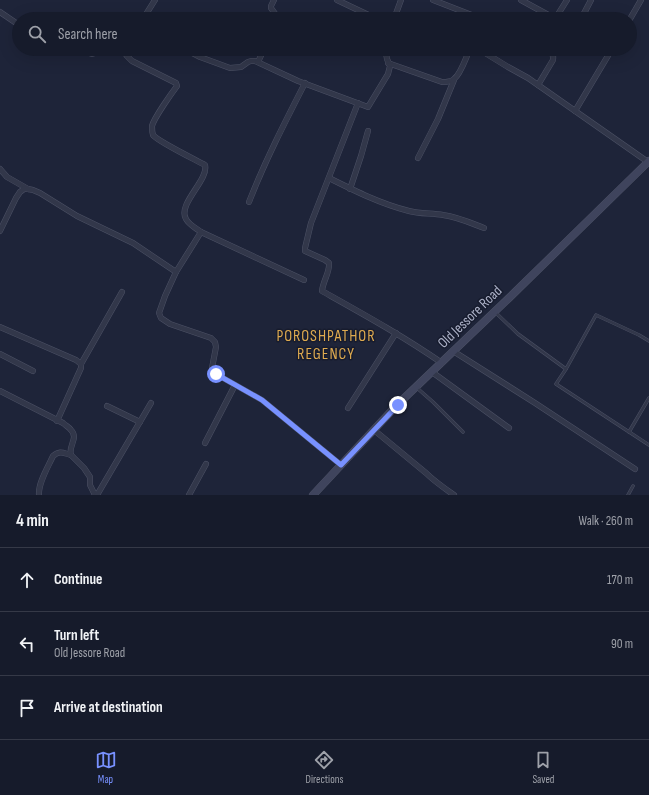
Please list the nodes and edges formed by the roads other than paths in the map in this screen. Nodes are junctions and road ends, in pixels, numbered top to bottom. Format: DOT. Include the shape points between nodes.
graph roads {
  1 [pos="155,0"];
  2 [pos="274,0"];
  3 [pos="337,0"];
  4 [pos="401,0"];
  5 [pos="433,0"];
  6 [pos="521,0"];
  7 [pos="567,0"];
  8 [pos="591,0"];
  9 [pos="641,0"];
  10 [pos="0,12"];
  11 [pos="147,12"];
  12 [pos="273,12"];
  13 [pos="363,12"];
  14 [pos="397,12"];
  15 [pos="464,12"];
  16 [pos="543,12"];
  17 [pos="559,12"];
  18 [pos="585,12"];
  19 [pos="634,12"];
  20 [pos="12,20"];
  21 [pos="127,56"];
  22 [pos="198,56"];
  23 [pos="261,56"];
  24 [pos="386,56"];
  25 [pos="466,56"];
  26 [pos="490,56"];
  27 [pos="553,56"];
  28 [pos="608,56"];
  29 [pos="258,62"];
  30 [pos="388,63"];
  31 [pos="454,80"];
  32 [pos="305,83"];
  33 [pos="538,84"];
  34 [pos="358,103"];
  35 [pos="575,111"];
  36 [pos="368,131"];
  37 [pos="418,158"];
  38 [pos="649,162"];
  39 [pos="0,169"];
  40 [pos="329,178"];
  41 [pos="28,189"];
  42 [pos="350,189"];
  43 [pos="249,202"];
  44 [pos="484,228"];
  45 [pos="0,231"];
  46 [pos="201,232"];
  47 [pos="176,272"];
  48 [pos="304,280"];
  49 [pos="122,292"];
  50 [pos="495,312"];
  51 [pos="0,327"];
  52 [pos="396,333"];
  53 [pos="649,341"];
  54 [pos="454,352"];
  55 [pos="0,354"];
  56 [pos="442,363"];
  57 [pos="81,364"];
  58 [pos="566,369"];
  59 [pos="33,371"];
  60 [pos="432,372"];
  61 [pos="235,385"];
  62 [pos="416,387"];
  63 [pos="0,391"];
  64 [pos="649,398"];
  65 [pos="151,403"];
  66 [pos="107,406"];
  67 [pos="348,408"];
  68 [pos="57,421"];
  69 [pos="140,422"];
  70 [pos="509,428"];
  71 [pos="374,430"];
  72 [pos="463,432"];
  73 [pos="629,432"];
  74 [pos="204,443"];
  75 [pos="649,445"];
  76 [pos="71,455"];
  77 [pos="206,464"];
  78 [pos="341,465"];
  79 [pos="634,469"];
  80 [pos="633,486"];
  81 [pos="315,494"];
  82 [pos="39,495"];
  83 [pos="96,495"];
  84 [pos="189,495"];
  85 [pos="454,495"];
  86 [pos="628,495"];
  1 -- 11 [label="street"];
  2 -- 12 [label="street" via="271,6"];
  3 -- 13 [label="street"];
  4 -- 14 [label="street"];
  5 -- 15 [label="street"];
  6 -- 16 [label="street"];
  7 -- 17 [label="street"];
  8 -- 18 [label="street"];
  9 -- 19 [label="street"];
  10 -- 20 [label="street"];
  21 -- 46 [label="street" via="176,83 153,122 152,131 155,138 205,165 204,174 184,211 186,219"];
  22 -- 29 [label="street" via="230,68 241,67 252,61"];
  23 -- 29 [label="street"];
  24 -- 30 [label="street"];
  25 -- 31 [label="street"];
  26 -- 33 [label="street"];
  27 -- 33 [label="street"];
  28 -- 35 [label="street"];
  29 -- 32 [label="street"];
  30 -- 31 [label="street" via="442,82"];
  30 -- 34 [label="street" via="388,74 368,107"];
  31 -- 37 [label="street"];
  32 -- 34 [label="street"];
  32 -- 43 [label="street" via="260,173"];
  33 -- 35 [label="street"];
  34 -- 40 [label="street"];
  35 -- 38 [label="street"];
  36 -- 42 [label="street"];
  38 -- 50 [label="street, Old Jessore Road"];
  39 -- 41 [label="street" via="7,177"];
  40 -- 42 [label="street"];
  40 -- 52 [label="street" via="311,224 305,248 305,251 329,263 322,291"];
  41 -- 45 [label="street" via="20,192 16,198"];
  41 -- 47 [label="street" via="133,243"];
  42 -- 44 [label="street" via="409,211 451,216"];
  46 -- 47 [label="street"];
  46 -- 48 [label="street"];
  47 -- 61 [label="street" via="159,313 161,318 170,324 211,338 216,347 212,368 216,374"];
  49 -- 57 [label="street"];
  50 -- 54 [label="street, Old Jessore Road"];
  50 -- 58 [label="lane" via="518,334"];
  51 -- 57 [label="street"];
  52 -- 56 [label="street"];
  52 -- 67 [label="street"];
  53 -- 58 [label="lane" via="596,315"];
  54 -- 56 [label="street, Old Jessore Road"];
  54 -- 79 [label="street"];
  55 -- 59 [label="street"];
  56 -- 60 [label="street, Old Jessore Road"];
  57 -- 68 [label="street"];
  58 -- 73 [label="lane" via="556,384"];
  60 -- 62 [label="street, Old Jessore Road"];
  60 -- 70 [label="street"];
  61 -- 74 [label="street"];
  61 -- 78 [label="street" via="262,400"];
  62 -- 71 [label="street, Old Jessore Road"];
  62 -- 72 [label="lane"];
  63 -- 68 [label="street"];
  64 -- 73 [label="lane"];
  65 -- 69 [label="street"];
  66 -- 69 [label="street"];
  68 -- 76 [label="street" via="74,434"];
  69 -- 83 [label="street"];
  71 -- 78 [label="street, Old Jessore Road"];
  71 -- 85 [label="street" via="432,480"];
  73 -- 75 [label="lane"];
  76 -- 82 [label="street" via="60,452 53,456 38,491"];
  76 -- 83 [label="street" via="90,477 90,486"];
  77 -- 84 [label="street"];
  78 -- 81 [label="street, Old Jessore Road"];
  80 -- 86 [label="lane"];
}
